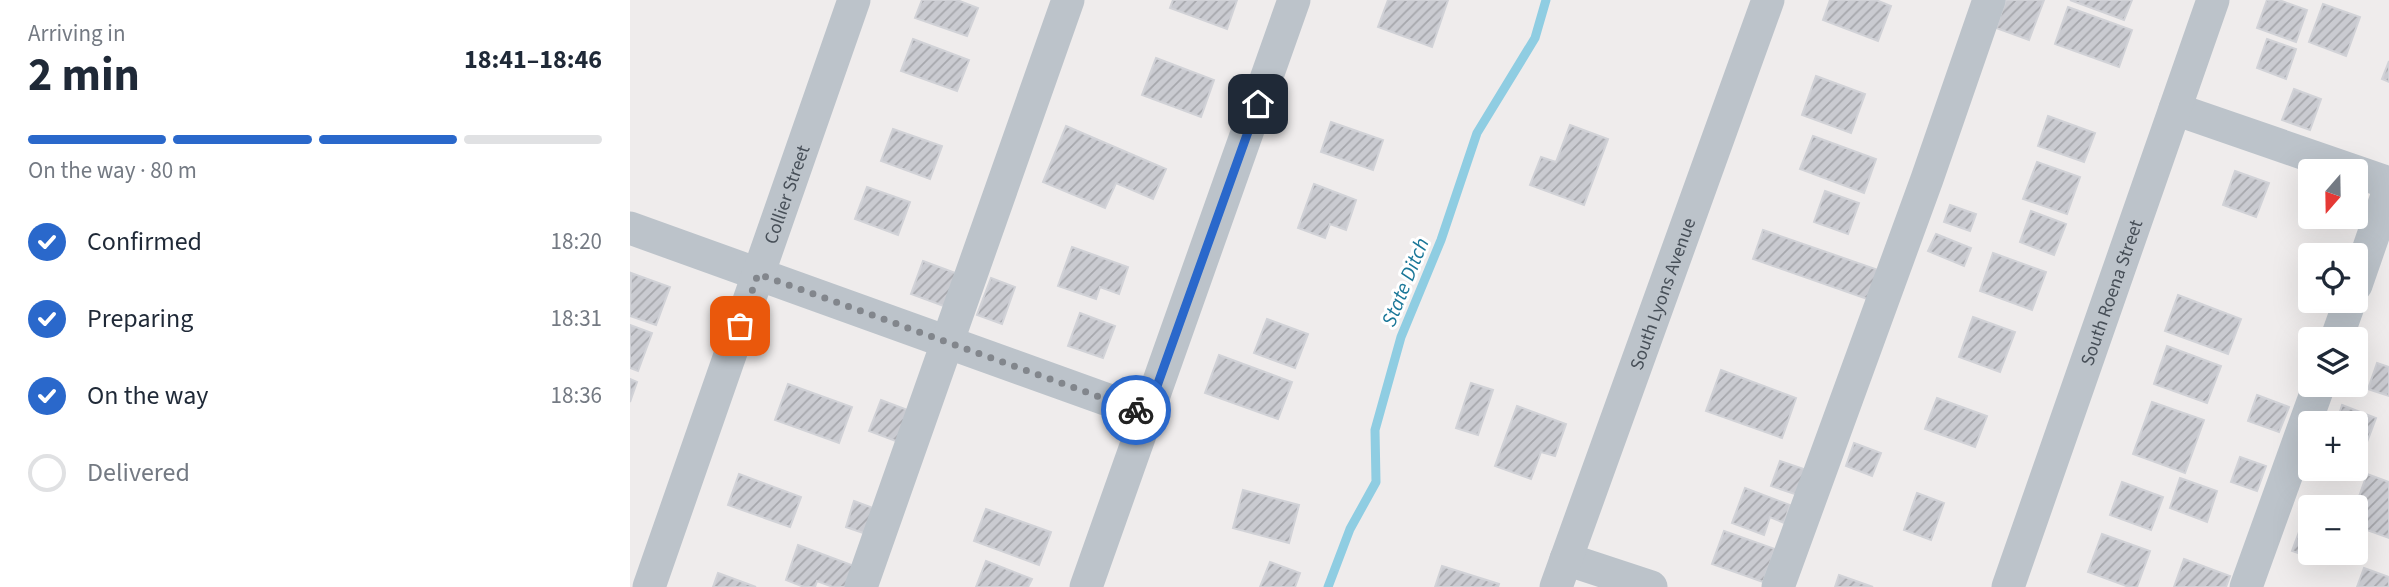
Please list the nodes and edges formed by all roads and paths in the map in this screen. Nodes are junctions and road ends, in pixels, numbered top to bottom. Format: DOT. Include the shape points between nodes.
graph roads {
  1 [pos="854,0"];
  2 [pos="1068,0"];
  3 [pos="1294,0"];
  4 [pos="1768,0"];
  5 [pos="1989,0"];
  6 [pos="2213,0"];
  7 [pos="2175,109"];
  8 [pos="2389,183"];
  9 [pos="2389,190"];
  10 [pos="630,228"];
  11 [pos="2368,250"];
  12 [pos="758,274"];
  13 [pos="947,342"];
  14 [pos="2315,397"];
  15 [pos="1147,414"];
  16 [pos="1561,573"];
  17 [pos="649,587"];
  18 [pos="861,587"];
  19 [pos="1086,587"];
  20 [pos="1651,587"];
  21 [pos="1778,587"];
  22 [pos="2008,587"];
  23 [pos="2246,587"];
  1 -- 12 [label="street, Collier Street"];
  2 -- 13 [label="street"];
  3 -- 15 [label="street"];
  4 -- 16 [label="street, South Lyons Avenue"];
  5 -- 21 [label="street"];
  6 -- 7 [label="street, South Roena Street"];
  7 -- 8 [label="street"];
  7 -- 22 [label="street, South Roena Street"];
  9 -- 11 [label="street"];
  10 -- 12 [label="street"];
  12 -- 13 [label="street"];
  12 -- 17 [label="street, Collier Street"];
  13 -- 15 [label="street"];
  13 -- 18 [label="street"];
  14 -- 23 [label="street"];
  15 -- 19 [label="street"];
  16 -- 20 [label="street"];
}
